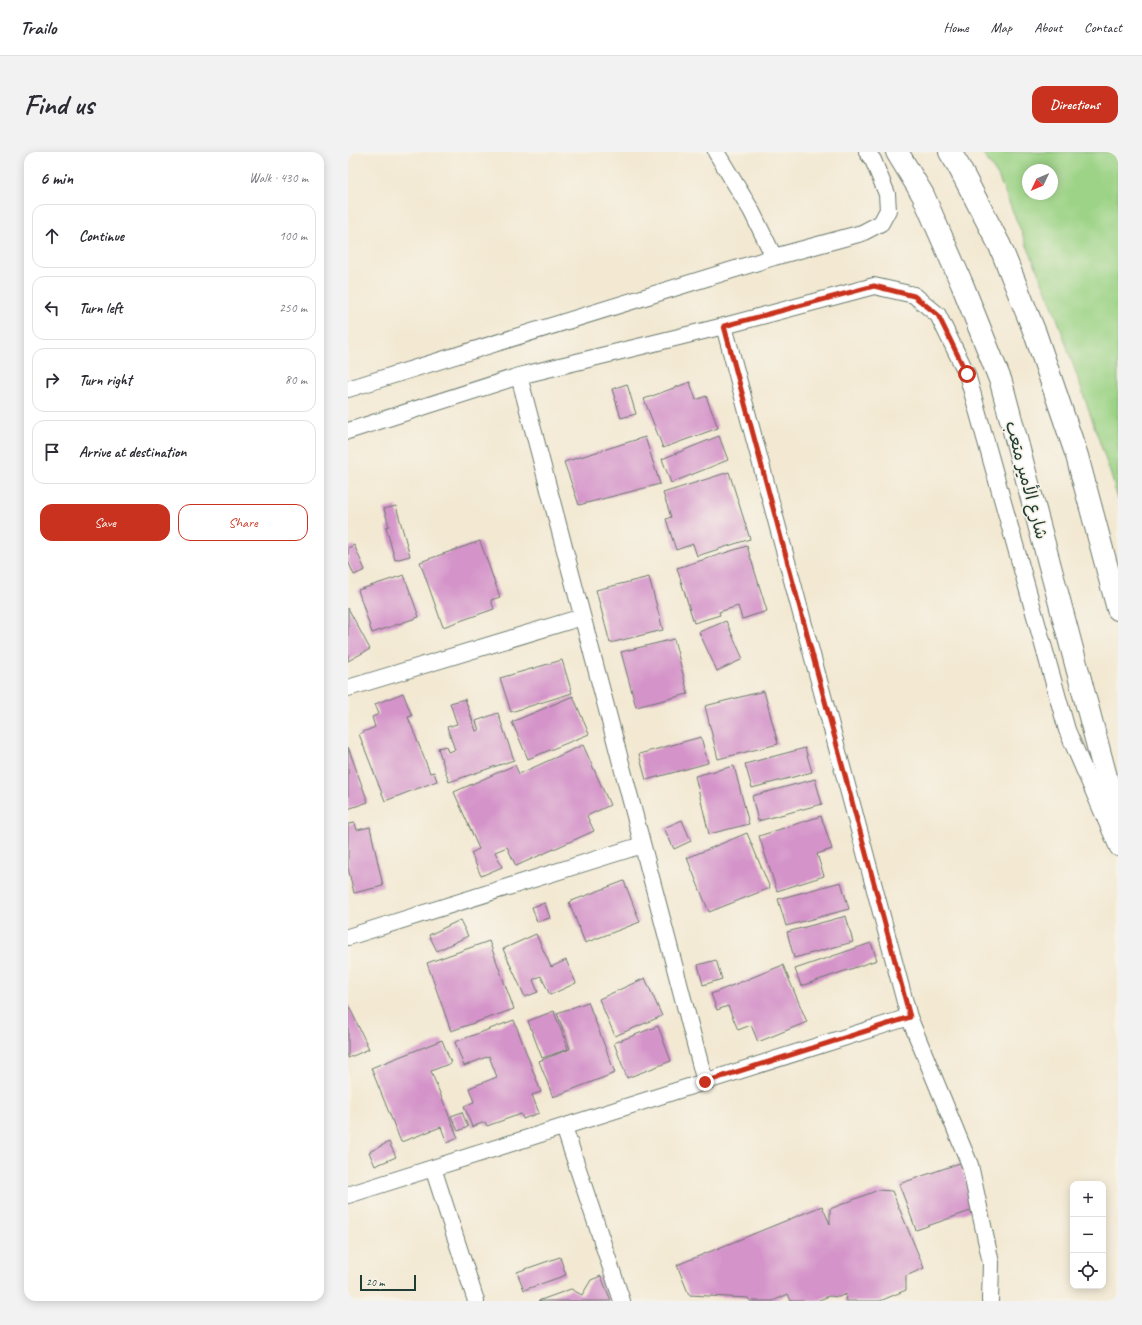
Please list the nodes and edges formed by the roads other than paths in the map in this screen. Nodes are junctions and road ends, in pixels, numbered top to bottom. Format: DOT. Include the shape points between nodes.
graph roads {
  1 [pos="716,152"];
  2 [pos="867,152"];
  3 [pos="897,152"];
  4 [pos="950,152"];
  5 [pos="774,257"];
  6 [pos="724,326"];
  7 [pos="519,376"];
  8 [pos="348,388"];
  9 [pos="348,431"];
  10 [pos="1118,609"];
  11 [pos="582,617"];
  12 [pos="348,688"];
  13 [pos="1118,822"];
  14 [pos="642,845"];
  15 [pos="1118,848"];
  16 [pos="348,937"];
  17 [pos="910,1017"];
  18 [pos="705,1082"];
  19 [pos="564,1127"];
  20 [pos="432,1168"];
  21 [pos="348,1195"];
  22 [pos="476,1301"];
  23 [pos="622,1301"];
  24 [pos="990,1301"];
  1 -- 5 [label="street" via="751,210"];
  2 -- 5 [label="street" via="887,194 888,210 881,223 862,233"];
  3 -- 13 [label="main road, شارع الأمير متعب" via="926,202 1001,382"];
  4 -- 10 [label="main road" via="1000,246 1035,333 1077,456"];
  5 -- 8 [label="street"];
  6 -- 7 [label="street"];
  6 -- 15 [label="street" via="874,286 914,296 938,315 967,374 1067,730"];
  6 -- 17 [label="street"];
  7 -- 9 [label="street"];
  7 -- 11 [label="street"];
  11 -- 12 [label="street"];
  11 -- 14 [label="street"];
  14 -- 16 [label="street"];
  14 -- 18 [label="street"];
  17 -- 18 [label="street"];
  17 -- 24 [label="street" via="970,1165 991,1263"];
  18 -- 19 [label="street"];
  19 -- 20 [label="street"];
  19 -- 23 [label="street"];
  20 -- 21 [label="street"];
  20 -- 22 [label="street"];
}
